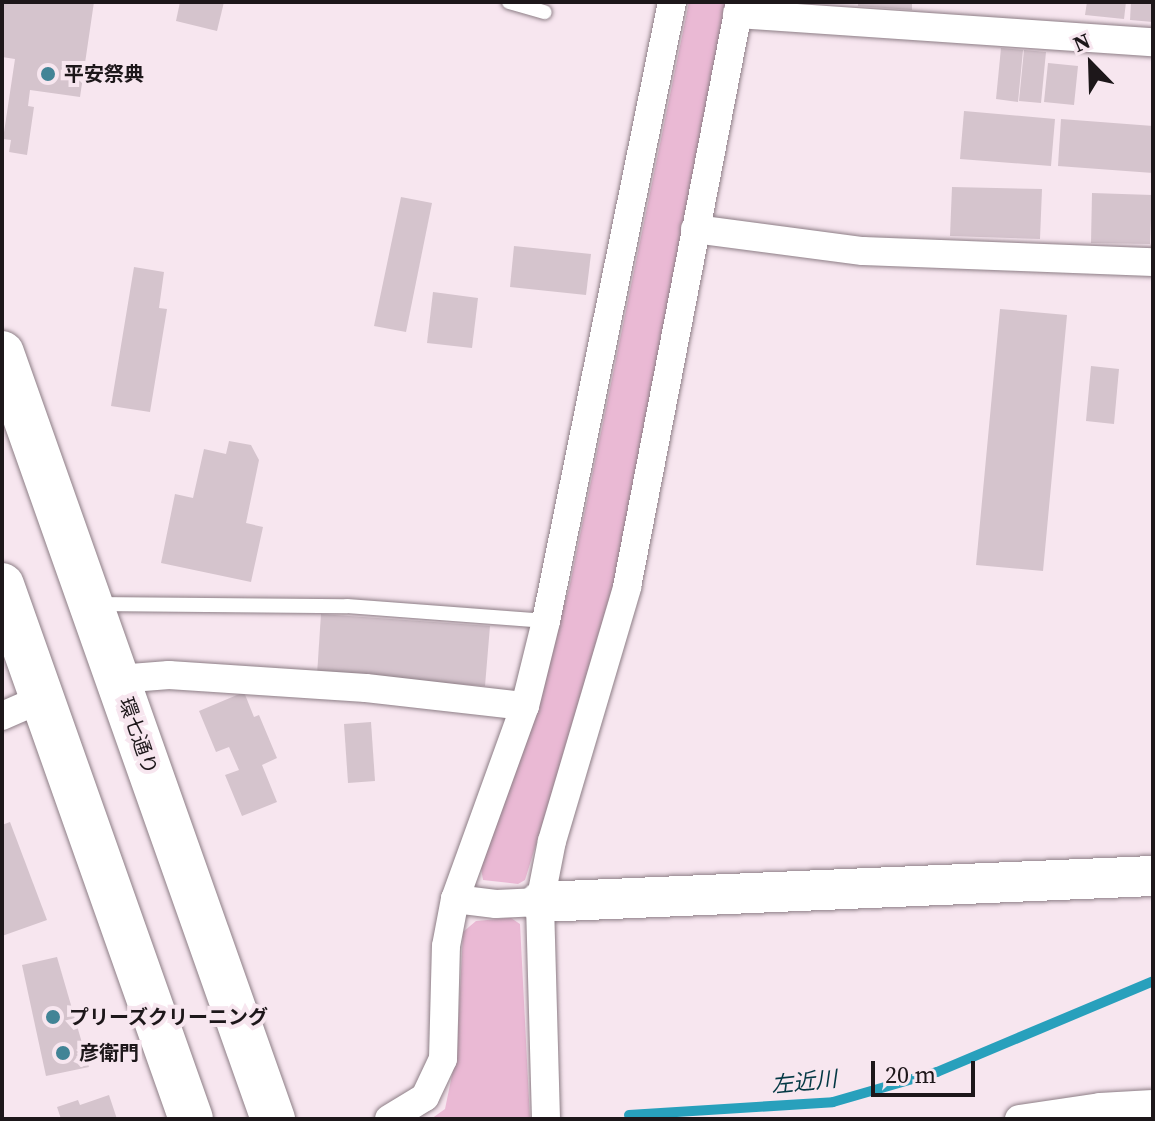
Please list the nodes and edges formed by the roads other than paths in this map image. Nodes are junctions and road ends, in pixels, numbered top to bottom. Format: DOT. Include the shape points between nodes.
graph roads {
  1 [pos="509,2"];
  2 [pos="672,2"];
  3 [pos="739,8"];
  4 [pos="545,12"];
  5 [pos="1153,42"];
  6 [pos="695,229"];
  7 [pos="1153,262"];
  8 [pos="2,353"];
  9 [pos="2,585"];
  10 [pos="90,604"];
  11 [pos="546,621"];
  12 [pos="118,679"];
  13 [pos="41,699"];
  14 [pos="525,706"];
  15 [pos="2,716"];
  16 [pos="1153,876"];
  17 [pos="455,899"];
  18 [pos="540,902"];
  19 [pos="1153,1104"];
  20 [pos="191,1119"];
  21 [pos="273,1119"];
  22 [pos="389,1119"];
  23 [pos="546,1119"];
  24 [pos="1019,1119"];
  1 -- 4 [label="lane"];
  2 -- 11 [label="street"];
  3 -- 5 [label="street"];
  3 -- 6 [label="street"];
  6 -- 7 [label="street" via="863,251"];
  6 -- 18 [label="street" via="627,587 552,841"];
  8 -- 10 [label="main road, 環七通り"];
  9 -- 13 [label="main road"];
  10 -- 11 [label="lane" via="347,606"];
  10 -- 12 [label="main road, 環七通り"];
  11 -- 14 [label="street"];
  12 -- 14 [label="street" via="169,675 366,688"];
  12 -- 21 [label="main road, 環七通り"];
  13 -- 15 [label="street"];
  13 -- 20 [label="main road"];
  14 -- 17 [label="street"];
  16 -- 18 [label="street"];
  17 -- 18 [label="street"];
  17 -- 22 [label="street" via="446,946 443,1059 425,1097"];
  18 -- 23 [label="street"];
  19 -- 24 [label="street"];
}
